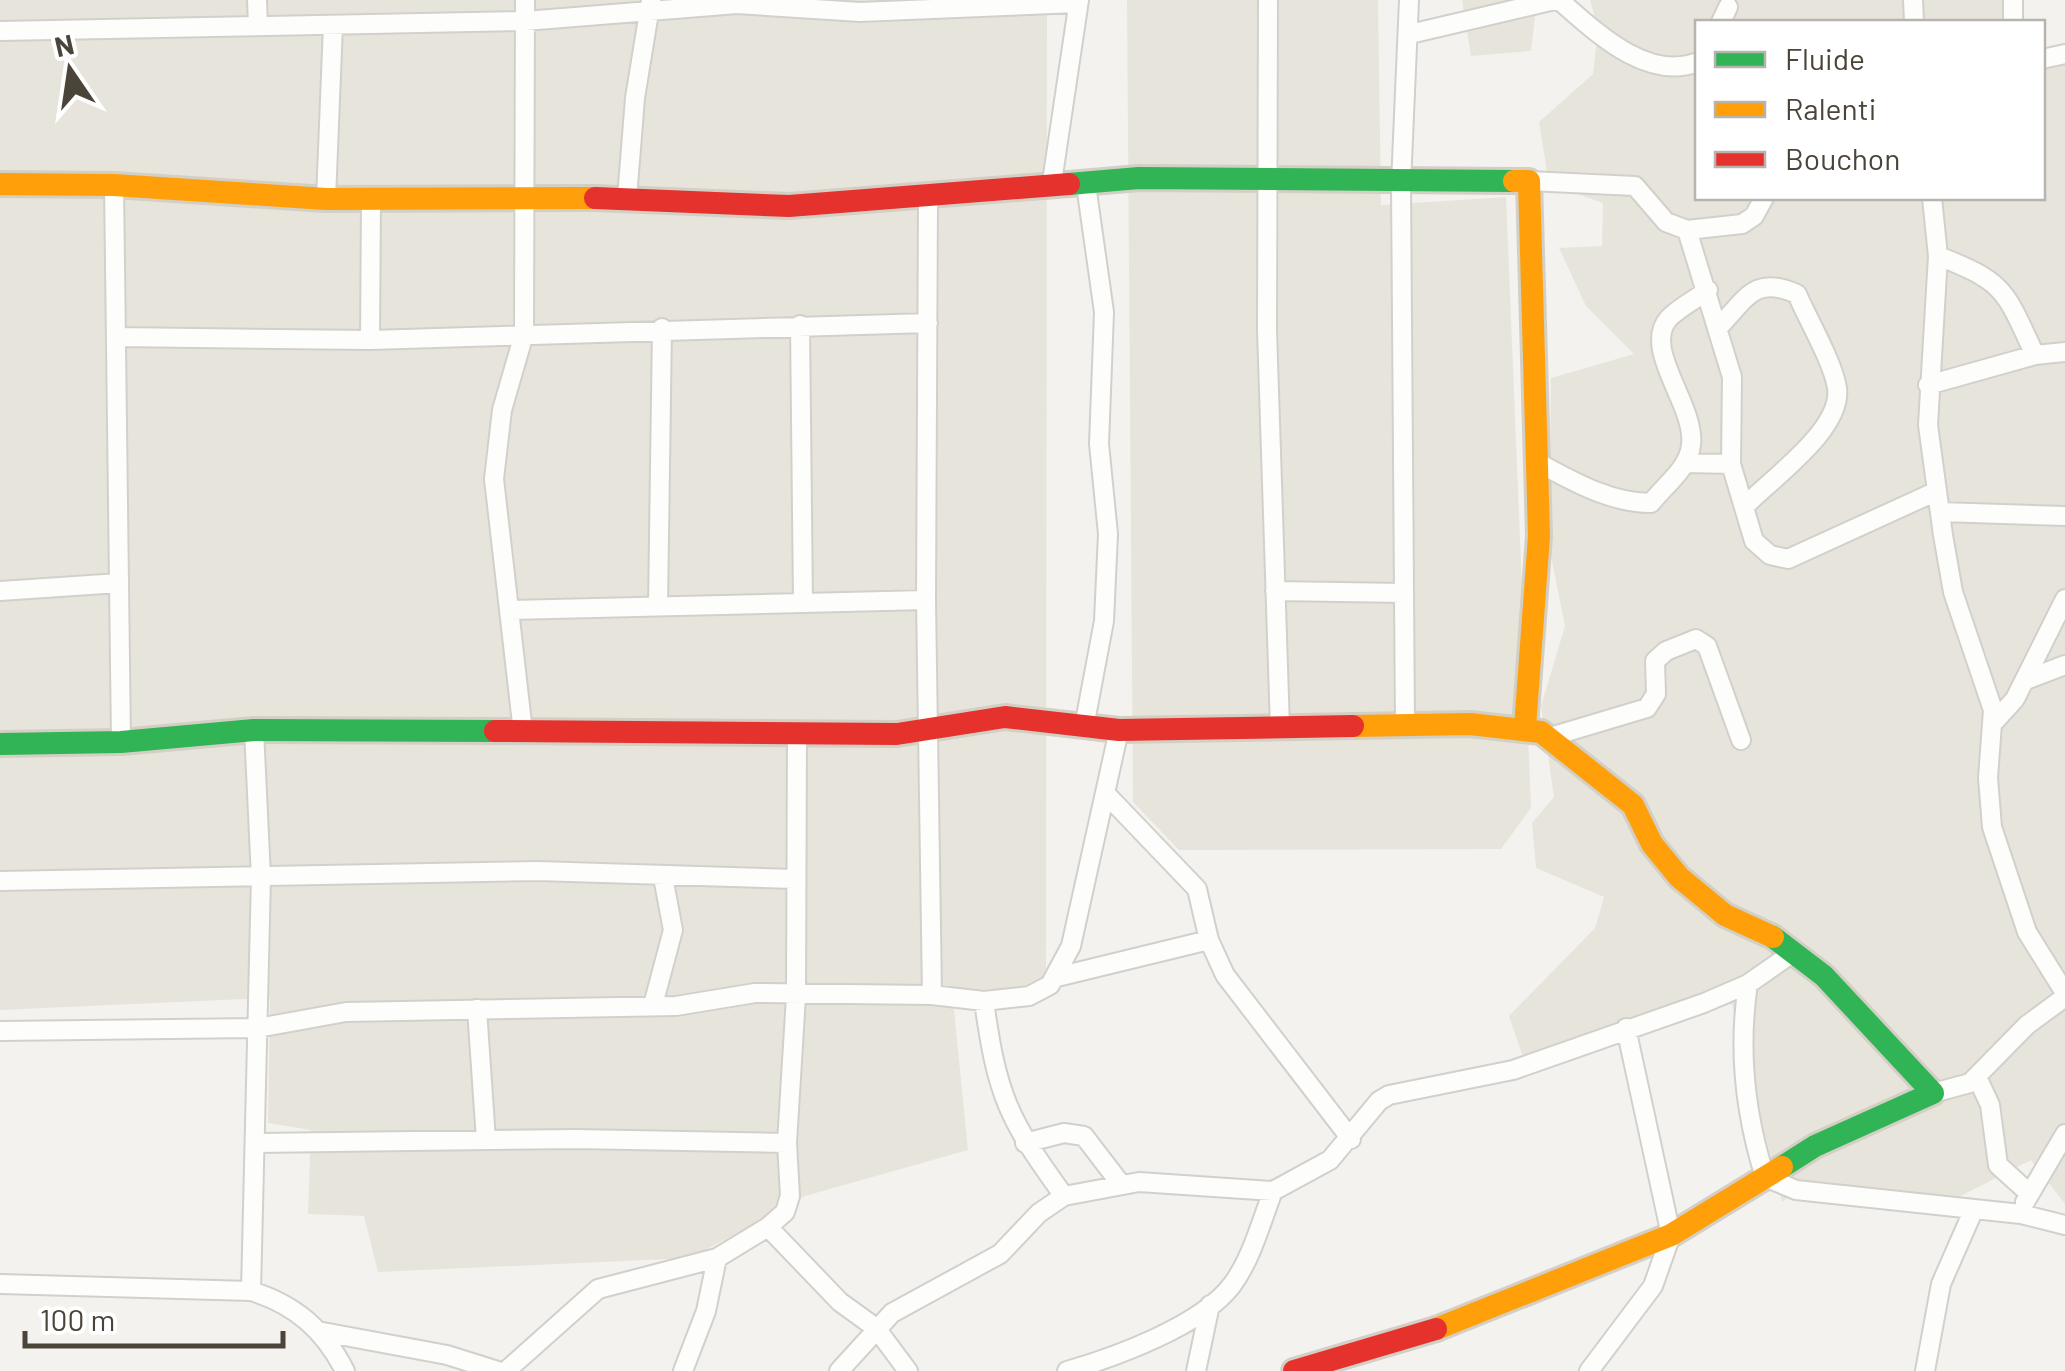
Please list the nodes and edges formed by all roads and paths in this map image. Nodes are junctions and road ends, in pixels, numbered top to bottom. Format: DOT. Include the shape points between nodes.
graph roads {
  1 [pos="257,0"];
  2 [pos="525,0"];
  3 [pos="1268,0"];
  4 [pos="1409,0"];
  5 [pos="1557,0"];
  6 [pos="1079,2"];
  7 [pos="649,6"];
  8 [pos="526,21"];
  9 [pos="332,25"];
  10 [pos="258,26"];
  11 [pos="0,32"];
  12 [pos="1410,34"];
  13 [pos="1695,63"];
  14 [pos="1528,181"];
  15 [pos="1052,182"];
  16 [pos="1270,182"];
  17 [pos="0,184"];
  18 [pos="1402,184"];
  19 [pos="114,185"];
  20 [pos="1086,185"];
  21 [pos="928,197"];
  22 [pos="627,198"];
  23 [pos="371,199"];
  24 [pos="326,200"];
  25 [pos="523,200"];
  26 [pos="1763,200"];
  27 [pos="1932,200"];
  28 [pos="1687,230"];
  29 [pos="1938,256"];
  30 [pos="1708,290"];
  31 [pos="928,323"];
  32 [pos="800,325"];
  33 [pos="662,328"];
  34 [pos="1718,328"];
  35 [pos="524,334"];
  36 [pos="116,337"];
  37 [pos="370,340"];
  38 [pos="2065,352"];
  39 [pos="2035,355"];
  40 [pos="1928,385"];
  41 [pos="1537,462"];
  42 [pos="1686,463"];
  43 [pos="1731,464"];
  44 [pos="1937,491"];
  45 [pos="1744,507"];
  46 [pos="1940,512"];
  47 [pos="2065,516"];
  48 [pos="119,584"];
  49 [pos="0,591"];
  50 [pos="1275,592"];
  51 [pos="1404,593"];
  52 [pos="2065,599"];
  53 [pos="926,600"];
  54 [pos="803,603"];
  55 [pos="658,606"];
  56 [pos="510,610"];
  57 [pos="2050,629"];
  58 [pos="2065,663"];
  59 [pos="2026,680"];
  60 [pos="1994,721"];
  61 [pos="932,727"];
  62 [pos="1084,727"];
  63 [pos="1405,727"];
  64 [pos="1525,727"];
  65 [pos="1280,728"];
  66 [pos="254,730"];
  67 [pos="1119,730"];
  68 [pos="523,732"];
  69 [pos="796,732"];
  70 [pos="1550,737"];
  71 [pos="1741,740"];
  72 [pos="121,742"];
  73 [pos="0,744"];
  74 [pos="1106,794"];
  75 [pos="261,876"];
  76 [pos="663,878"];
  77 [pos="794,879"];
  78 [pos="0,882"];
  79 [pos="1209,940"];
  80 [pos="1794,952"];
  81 [pos="1057,977"];
  82 [pos="1748,984"];
  83 [pos="932,995"];
  84 [pos="2065,995"];
  85 [pos="796,996"];
  86 [pos="984,1001"];
  87 [pos="653,1005"];
  88 [pos="477,1009"];
  89 [pos="258,1028"];
  90 [pos="1626,1028"];
  91 [pos="0,1031"];
  92 [pos="1977,1076"];
  93 [pos="1933,1093"];
  94 [pos="2065,1134"];
  95 [pos="1350,1139"];
  96 [pos="486,1140"];
  97 [pos="256,1142"];
  98 [pos="787,1143"];
  99 [pos="1025,1143"];
  100 [pos="1765,1177"];
  101 [pos="1120,1183"];
  102 [pos="1273,1191"];
  103 [pos="2029,1192"];
  104 [pos="1064,1196"];
  105 [pos="1974,1209"];
  106 [pos="2020,1214"];
  107 [pos="2060,1223"];
  108 [pos="768,1227"];
  109 [pos="1670,1235"];
  110 [pos="2065,1245"];
  111 [pos="716,1258"];
  112 [pos="0,1284"];
  113 [pos="251,1291"];
  114 [pos="1210,1305"];
  115 [pos="876,1328"];
  116 [pos="323,1332"];
  117 [pos="1098,1366"];
  118 [pos="345,1371"];
  119 [pos="498,1371"];
  120 [pos="506,1371"];
  121 [pos="683,1371"];
  122 [pos="838,1371"];
  123 [pos="908,1371"];
  124 [pos="1067,1371"];
  125 [pos="1196,1371"];
  126 [pos="1294,1371"];
  127 [pos="1589,1371"];
  128 [pos="1925,1371"];
  1 -- 10 [label="street"];
  2 -- 8 [label="street"];
  3 -- 16 [label="street"];
  4 -- 12 [label="street"];
  5 -- 12 [label="street"];
  5 -- 13 [label="street" via="1612,45 1654,64"];
  6 -- 7 [label="street" via="860,12"];
  6 -- 15 [label="street"];
  7 -- 8 [label="street"];
  7 -- 22 [label="street"];
  8 -- 9 [label="street"];
  8 -- 25 [label="street"];
  9 -- 10 [label="street"];
  9 -- 24 [label="street"];
  10 -- 11 [label="street"];
  12 -- 18 [label="street"];
  14 -- 18 [label="street"];
  14 -- 28 [label="street" via="1635,186 1666,222"];
  14 -- 41 [label="street"];
  15 -- 20 [label="street"];
  15 -- 21 [label="street"];
  16 -- 18 [label="street"];
  16 -- 20 [label="street" via="1138,178"];
  16 -- 50 [label="street"];
  17 -- 19 [label="street"];
  18 -- 51 [label="street"];
  19 -- 24 [label="street"];
  19 -- 36 [label="street"];
  20 -- 62 [label="street" via="1104,312 1098,444 1108,534 1104,620"];
  21 -- 22 [label="street" via="788,206"];
  21 -- 31 [label="street"];
  22 -- 25 [label="street"];
  23 -- 24 [label="street"];
  23 -- 25 [label="street"];
  23 -- 37 [label="street"];
  25 -- 35 [label="street"];
  26 -- 28 [label="street" via="1742,224"];
  27 -- 29 [label="street"];
  28 -- 30 [label="street"];
  29 -- 39 [label="street" via="1987,275 2006,294"];
  29 -- 40 [label="street"];
  30 -- 34 [label="street"];
  30 -- 42 [label="street" via="1661,330 1662,359 1692,443"];
  31 -- 32 [label="street"];
  31 -- 53 [label="street"];
  32 -- 33 [label="street"];
  32 -- 54 [label="street"];
  33 -- 35 [label="street"];
  33 -- 55 [label="street"];
  34 -- 43 [label="street" via="1732,377"];
  34 -- 45 [label="street" via="1756,288 1773,284 1797,294 1837,388 1824,434"];
  35 -- 37 [label="street"];
  35 -- 56 [label="street" via="495,454"];
  36 -- 37 [label="street"];
  36 -- 48 [label="street"];
  38 -- 39 [label="street"];
  39 -- 40 [label="street"];
  40 -- 44 [label="street"];
  41 -- 42 [label="street" via="1630,503 1651,503"];
  41 -- 64 [label="street" via="1540,536"];
  42 -- 43 [label="street"];
  43 -- 45 [label="street"];
  44 -- 45 [label="street" via="1788,559 1770,556 1754,541"];
  44 -- 46 [label="street"];
  46 -- 47 [label="street"];
  46 -- 60 [label="street" via="1953,592"];
  48 -- 49 [label="street"];
  48 -- 72 [label="street"];
  50 -- 51 [label="street"];
  50 -- 65 [label="street"];
  51 -- 63 [label="street"];
  52 -- 57 [label="street"];
  53 -- 54 [label="street"];
  53 -- 61 [label="street"];
  54 -- 55 [label="street"];
  55 -- 56 [label="street"];
  56 -- 68 [label="street"];
  57 -- 58 [label="street"];
  57 -- 59 [label="street"];
  58 -- 59 [label="street"];
  59 -- 60 [label="street"];
  60 -- 84 [label="street" via="1992,827 2027,932"];
  61 -- 62 [label="street" via="1004,718"];
  61 -- 69 [label="street" via="897,734"];
  61 -- 83 [label="street"];
  62 -- 67 [label="street"];
  63 -- 64 [label="street"];
  63 -- 65 [label="street"];
  64 -- 70 [label="street"];
  65 -- 67 [label="street"];
  66 -- 68 [label="street"];
  66 -- 72 [label="street"];
  66 -- 75 [label="street"];
  67 -- 74 [label="street"];
  68 -- 69 [label="street"];
  69 -- 77 [label="street"];
  70 -- 71 [label="street" via="1647,708 1656,694 1655,662 1696,639 1707,646"];
  70 -- 80 [label="street" via="1624,794 1662,859 1698,895"];
  72 -- 73 [label="street"];
  74 -- 79 [label="street" via="1196,889"];
  74 -- 81 [label="street" via="1071,946"];
  75 -- 76 [label="street" via="537,871"];
  75 -- 78 [label="street"];
  75 -- 89 [label="street"];
  76 -- 77 [label="street"];
  76 -- 87 [label="street" via="674,930"];
  77 -- 85 [label="street"];
  79 -- 81 [label="street"];
  79 -- 95 [label="street" via="1242,1000"];
  80 -- 82 [label="street"];
  80 -- 93 [label="street"];
  81 -- 86 [label="street" via="1029,996"];
  82 -- 90 [label="street"];
  82 -- 100 [label="street" via="1746,1102"];
  83 -- 85 [label="street"];
  83 -- 86 [label="street"];
  84 -- 92 [label="street"];
  85 -- 87 [label="street" via="755,993"];
  85 -- 98 [label="street"];
  86 -- 99 [label="street" via="996,1083"];
  87 -- 88 [label="street"];
  88 -- 89 [label="street" via="346,1012"];
  88 -- 96 [label="street"];
  89 -- 91 [label="street"];
  89 -- 97 [label="street"];
  90 -- 95 [label="street" via="1513,1070 1389,1095"];
  90 -- 109 [label="street"];
  92 -- 93 [label="street" via="1963,1087"];
  92 -- 103 [label="street" via="1990,1105 1998,1165"];
  93 -- 100 [label="street" via="1815,1146"];
  94 -- 103 [label="street"];
  95 -- 102 [label="street" via="1315,1172"];
  96 -- 97 [label="street"];
  96 -- 98 [label="street"];
  97 -- 113 [label="street"];
  98 -- 108 [label="street" via="788,1206"];
  99 -- 101 [label="street" via="1064,1133 1084,1136"];
  99 -- 104 [label="street"];
  100 -- 105 [label="street" via="1796,1190"];
  100 -- 109 [label="street"];
  101 -- 102 [label="street"];
  101 -- 104 [label="street"];
  102 -- 114 [label="street" via="1240,1273"];
  103 -- 106 [label="street"];
  104 -- 115 [label="street" via="1038,1212 1000,1254 908,1302"];
  105 -- 106 [label="street"];
  105 -- 128 [label="street" via="1941,1284"];
  106 -- 107 [label="street"];
  107 -- 110 [label="street"];
  108 -- 111 [label="street"];
  108 -- 115 [label="street" via="840,1302"];
  109 -- 126 [label="street" via="1403,1342"];
  109 -- 127 [label="street" via="1653,1286"];
  111 -- 120 [label="street" via="598,1289"];
  111 -- 121 [label="street" via="706,1311"];
  112 -- 113 [label="street"];
  113 -- 116 [label="street" via="276,1299"];
  114 -- 117 [label="street"];
  114 -- 125 [label="street"];
  115 -- 122 [label="street"];
  115 -- 123 [label="street"];
  116 -- 118 [label="street"];
  116 -- 119 [label="street"];
  117 -- 124 [label="street"];
}
